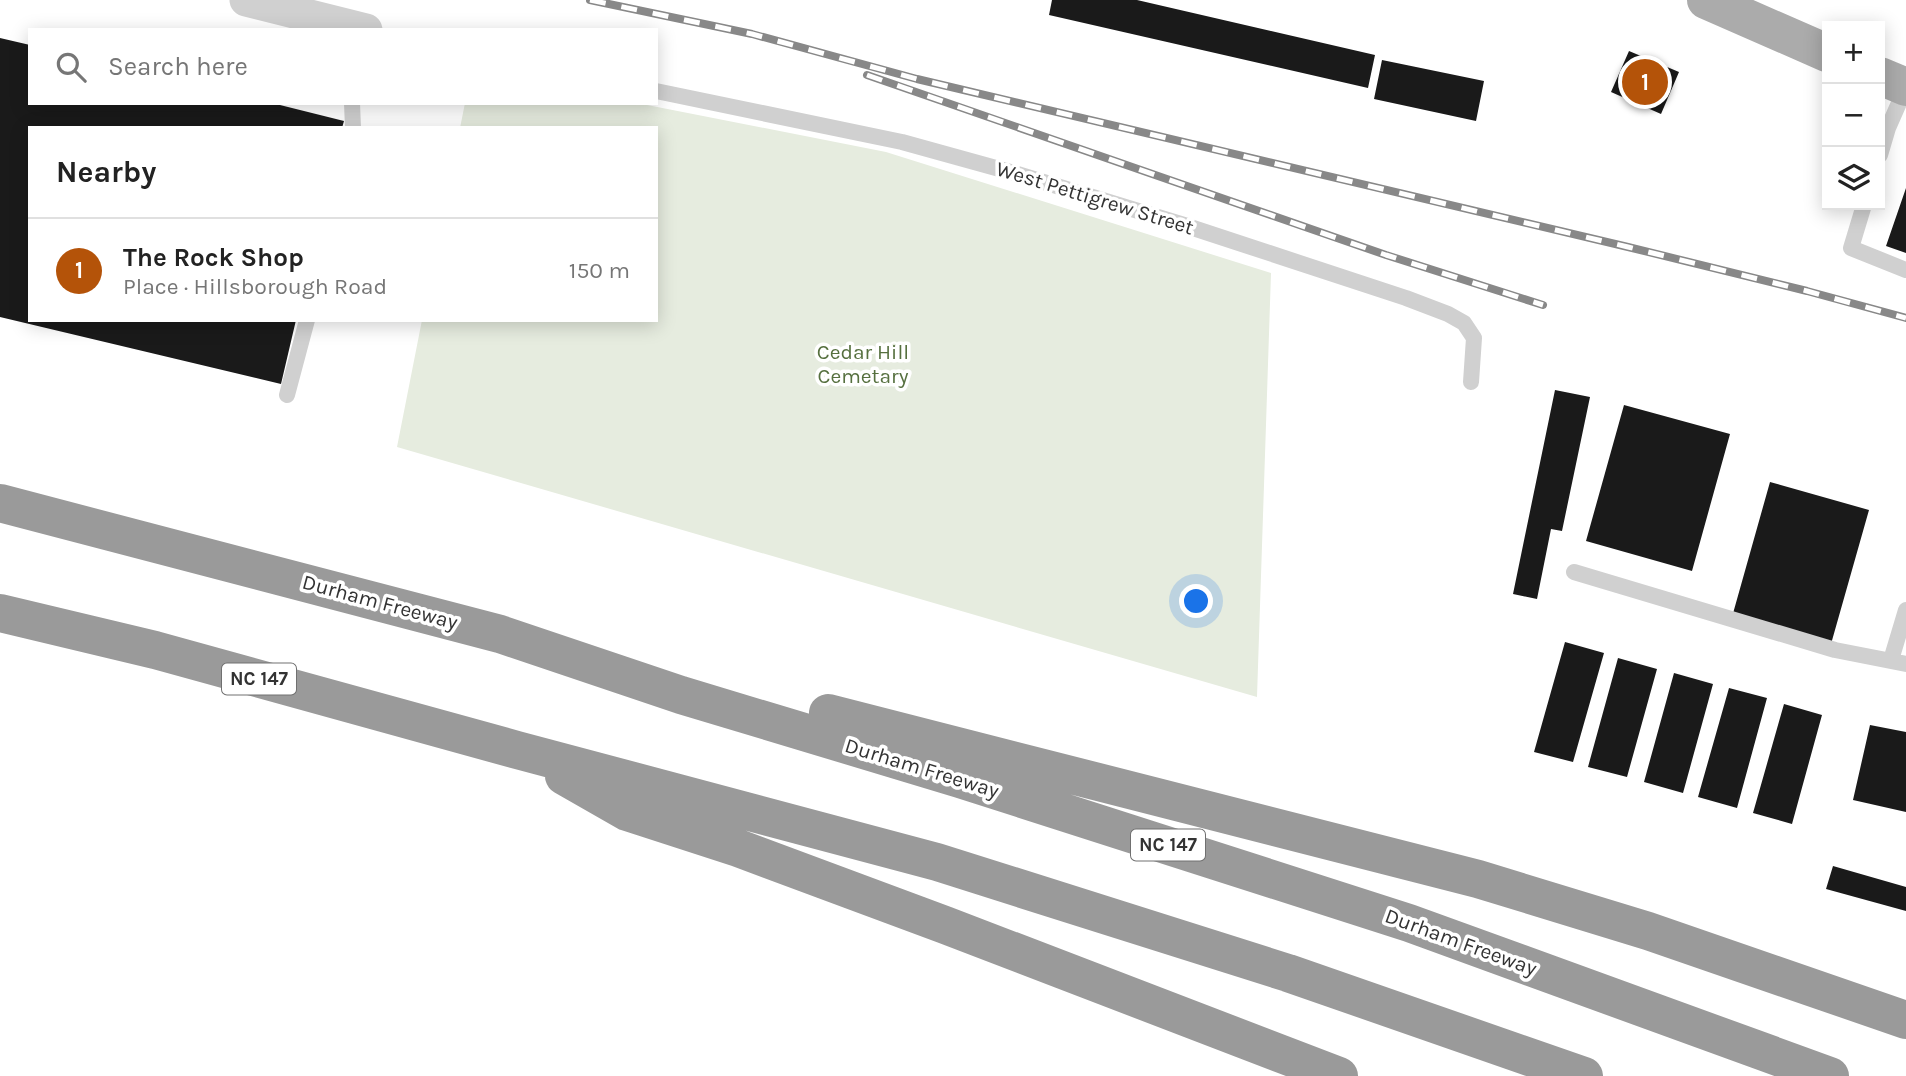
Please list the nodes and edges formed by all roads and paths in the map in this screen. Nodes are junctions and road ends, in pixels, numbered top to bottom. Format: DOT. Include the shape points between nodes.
graph roads {
  1 [pos="246,0"];
  2 [pos="1706,0"];
  3 [pos="348,28"];
  4 [pos="1822,51"];
  5 [pos="1885,78"];
  6 [pos="1906,87"];
  7 [pos="658,91"];
  8 [pos="352,105"];
  9 [pos="353,126"];
  10 [pos="1882,147"];
  11 [pos="1862,210"];
  12 [pos="1906,270"];
  13 [pos="306,322"];
  14 [pos="1471,382"];
  15 [pos="287,395"];
  16 [pos="0,503"];
  17 [pos="1574,572"];
  18 [pos="1906,610"];
  19 [pos="0,613"];
  20 [pos="500,634"];
  21 [pos="1898,662"];
  22 [pos="517,750"];
  23 [pos="1906,1020"];
  24 [pos="1339,1076"];
  25 [pos="1584,1076"];
  26 [pos="1830,1076"];
  1 -- 3 [label="street"];
  2 -- 4 [label="main road"];
  5 -- 6 [label="main road"];
  6 -- 10 [label="lane"];
  7 -- 14 [label="lane, West Pettigrew Street" via="901,142 1014,173 1406,298 1464,323 1474,338"];
  8 -- 9 [label="lane"];
  11 -- 12 [label="lane" via="1851,248"];
  13 -- 15 [label="lane"];
  16 -- 20 [label="highway, Durham Freeway / NC 147"];
  17 -- 21 [label="lane" via="1835,650"];
  18 -- 21 [label="lane"];
  19 -- 22 [label="highway, NC 147" via="155,650"];
  20 -- 23 [label="highway" via="697,678 1478,879 1648,931"];
  20 -- 26 [label="highway, Durham Freeway / NC 147" via="1409,923"];
  22 -- 24 [label="highway" via="627,812 738,848"];
  22 -- 25 [label="highway, NC 147" via="937,862 1288,973"];
}
